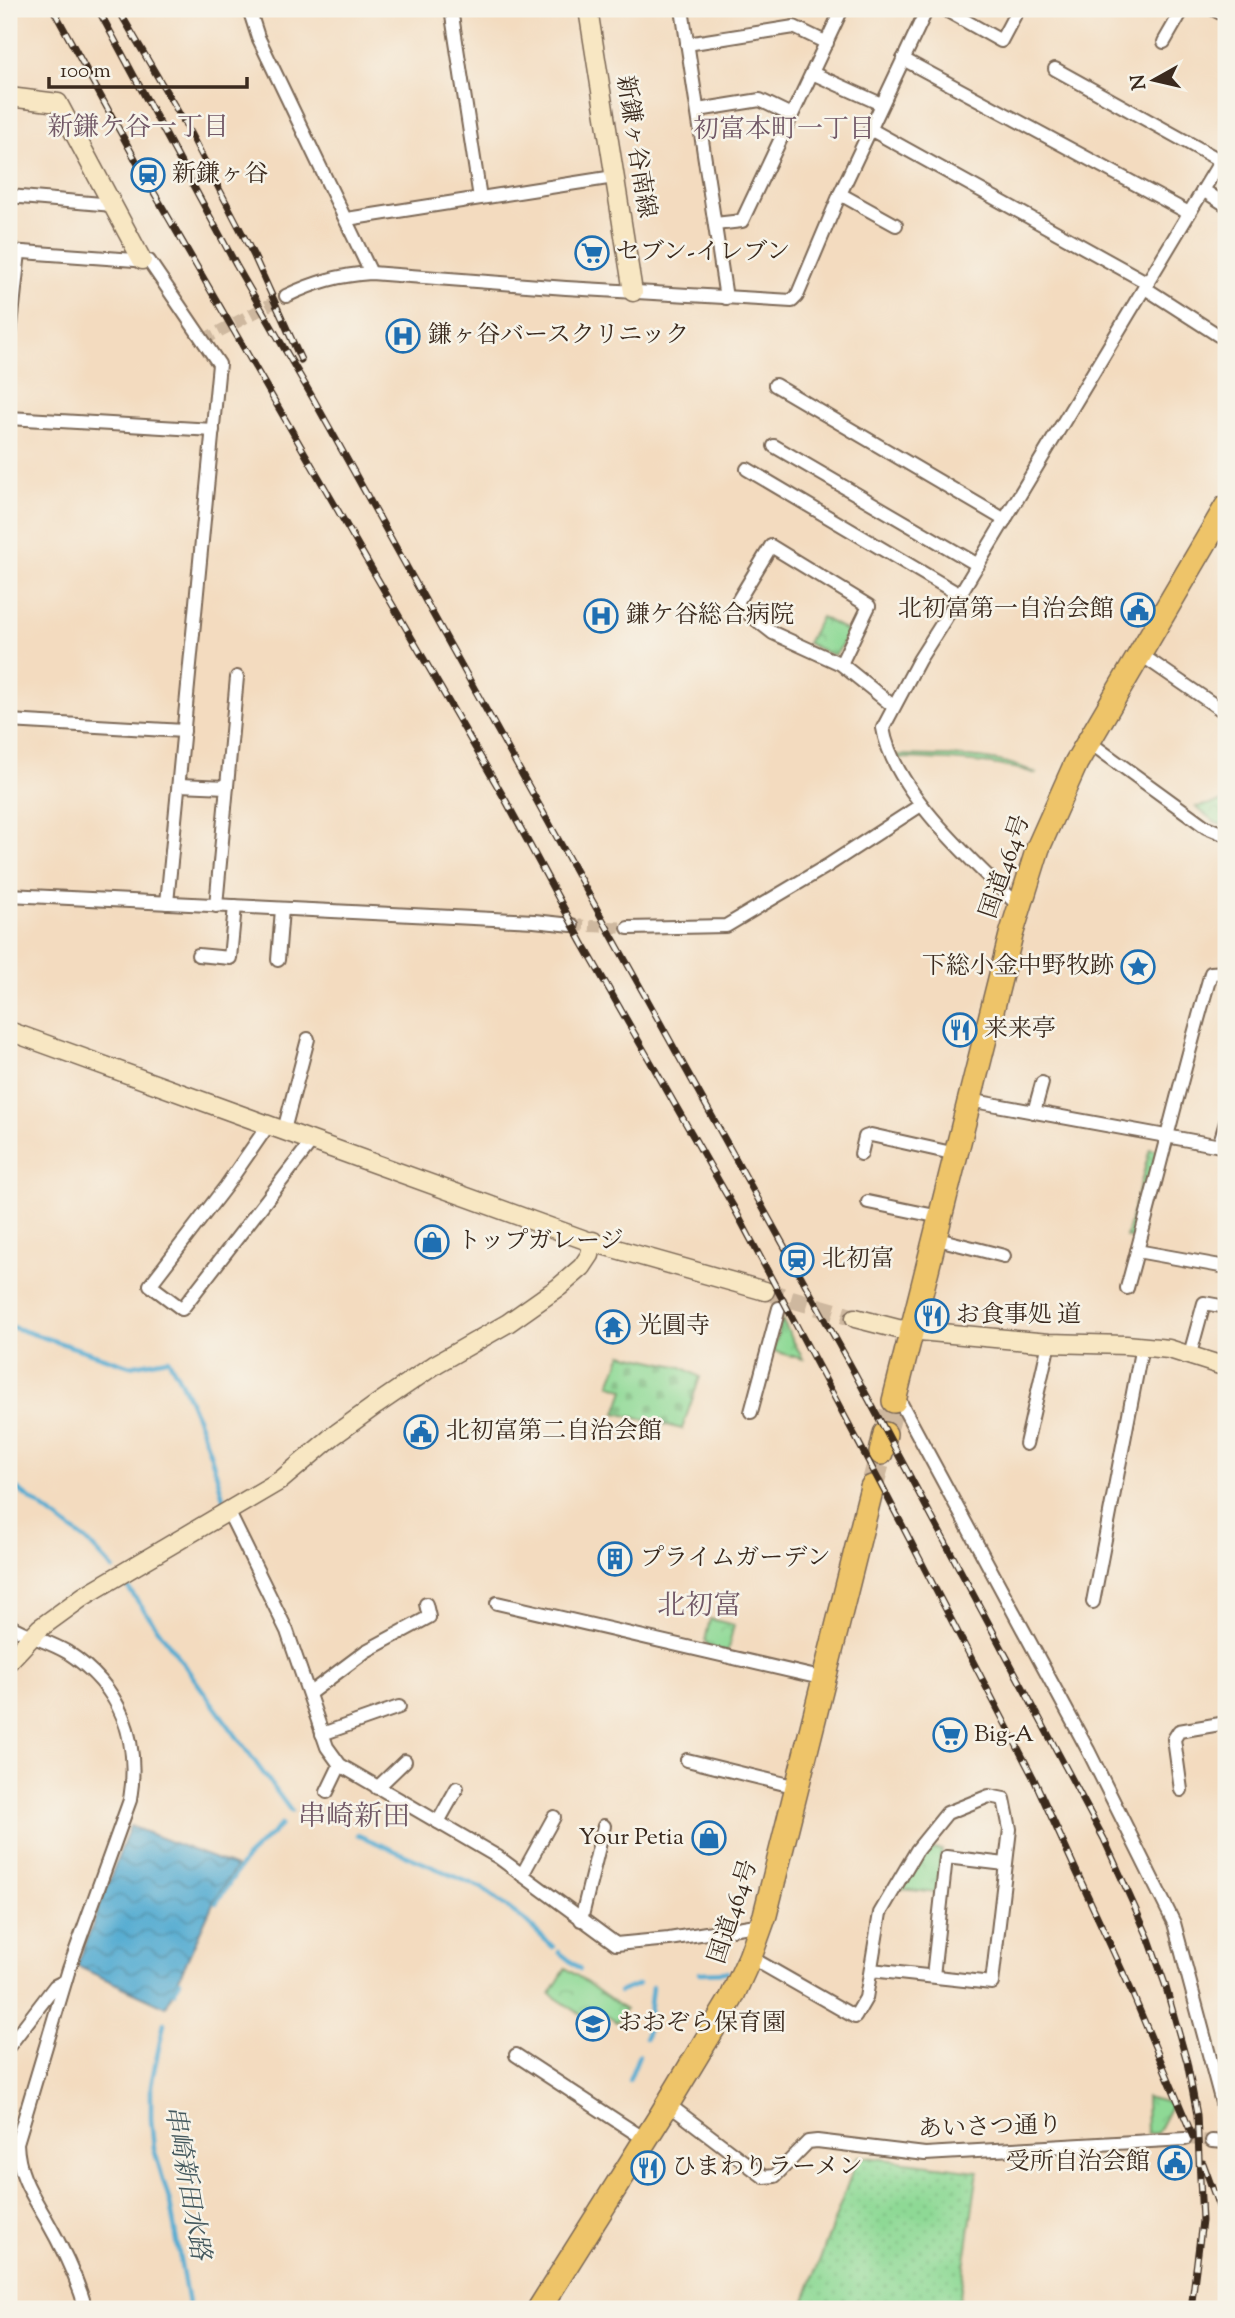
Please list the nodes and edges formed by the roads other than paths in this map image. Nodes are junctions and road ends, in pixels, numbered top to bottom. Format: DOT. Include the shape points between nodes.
graph roads {
  1 [pos="249,9"];
  2 [pos="451,9"];
  3 [pos="588,9"];
  4 [pos="682,9"];
  5 [pos="842,9"];
  6 [pos="927,9"];
  7 [pos="944,9"];
  8 [pos="1018,9"];
  9 [pos="1183,9"];
  10 [pos="1213,9"];
  11 [pos="1226,16"];
  12 [pos="1164,42"];
  13 [pos="827,43"];
  14 [pos="687,44"];
  15 [pos="903,59"];
  16 [pos="1055,69"];
  17 [pos="812,74"];
  18 [pos="9,97"];
  19 [pos="881,104"];
  20 [pos="698,110"];
  21 [pos="791,115"];
  22 [pos="870,130"];
  23 [pos="1222,164"];
  24 [pos="614,177"];
  25 [pos="1203,190"];
  26 [pos="840,194"];
  27 [pos="9,196"];
  28 [pos="480,198"];
  29 [pos="113,205"];
  30 [pos="1226,205"];
  31 [pos="1189,213"];
  32 [pos="346,219"];
  33 [pos="715,224"];
  34 [pos="896,225"];
  35 [pos="14,251"];
  36 [pos="142,260"];
  37 [pos="371,273"];
  38 [pos="1146,286"];
  39 [pos="633,292"];
  40 [pos="286,296"];
  41 [pos="726,298"];
  42 [pos="1217,335"];
  43 [pos="9,344"];
  44 [pos="775,385"];
  45 [pos="9,418"];
  46 [pos="213,430"];
  47 [pos="774,446"];
  48 [pos="747,469"];
  49 [pos="1226,507"];
  50 [pos="1005,520"];
  51 [pos="978,565"];
  52 [pos="960,595"];
  53 [pos="1140,654"];
  54 [pos="841,664"];
  55 [pos="237,677"];
  56 [pos="893,706"];
  57 [pos="1226,713"];
  58 [pos="9,721"];
  59 [pos="184,731"];
  60 [pos="1089,742"];
  61 [pos="179,785"];
  62 [pos="227,787"];
  63 [pos="921,805"];
  64 [pos="1226,835"];
  65 [pos="9,895"];
  66 [pos="167,903"];
  67 [pos="216,906"];
  68 [pos="235,906"];
  69 [pos="1019,906"];
  70 [pos="282,909"];
  71 [pos="572,925"];
  72 [pos="628,928"];
  73 [pos="198,956"];
  74 [pos="278,960"];
  75 [pos="1226,972"];
  76 [pos="9,1031"];
  77 [pos="308,1039"];
  78 [pos="1042,1083"];
  79 [pos="968,1100"];
  80 [pos="1034,1112"];
  81 [pos="1226,1122"];
  82 [pos="276,1127"];
  83 [pos="1168,1138"];
  84 [pos="313,1140"];
  85 [pos="1223,1146"];
  86 [pos="861,1154"];
  87 [pos="956,1154"];
  88 [pos="868,1202"];
  89 [pos="937,1227"];
  90 [pos="593,1241"];
  91 [pos="1138,1251"];
  92 [pos="1004,1256"];
  93 [pos="1226,1267"];
  94 [pos="1127,1287"];
  95 [pos="765,1291"];
  96 [pos="1226,1307"];
  97 [pos="779,1308"];
  98 [pos="855,1318"];
  99 [pos="911,1330"];
  100 [pos="1049,1343"];
  101 [pos="1142,1346"];
  102 [pos="1190,1354"];
  103 [pos="1226,1367"];
  104 [pos="895,1397"];
  105 [pos="751,1412"];
  106 [pos="1026,1444"];
  107 [pos="873,1487"];
  108 [pos="228,1511"];
  109 [pos="1093,1602"];
  110 [pos="496,1603"];
  111 [pos="426,1604"];
  112 [pos="9,1625"];
  113 [pos="32,1635"];
  114 [pos="9,1661"];
  115 [pos="825,1679"];
  116 [pos="310,1693"];
  117 [pos="399,1707"];
  118 [pos="1226,1723"];
  119 [pos="323,1734"];
  120 [pos="687,1760"];
  121 [pos="405,1761"];
  122 [pos="340,1765"];
  123 [pos="797,1787"];
  124 [pos="377,1788"];
  125 [pos="457,1788"];
  126 [pos="1181,1790"];
  127 [pos="327,1792"];
  128 [pos="554,1817"];
  129 [pos="438,1822"];
  130 [pos="604,1826"];
  131 [pos="1005,1864"];
  132 [pos="522,1875"];
  133 [pos="581,1920"];
  134 [pos="762,1924"];
  135 [pos="750,1957"];
  136 [pos="871,1970"];
  137 [pos="933,1976"];
  138 [pos="65,1982"];
  139 [pos="9,2046"];
  140 [pos="516,2055"];
  141 [pos="668,2104"];
  142 [pos="1226,2133"];
  143 [pos="1185,2139"];
  144 [pos="646,2140"];
  145 [pos="1212,2141"];
  146 [pos="1226,2142"];
  147 [pos="86,2309"];
  148 [pos="539,2309"];
  1 -- 32 [label="street" via="258,37"];
  2 -- 28 [label="street"];
  3 -- 24 [label="street, 新鎌ヶ谷南線"];
  4 -- 14 [label="street"];
  5 -- 13 [label="street"];
  6 -- 15 [label="street"];
  7 -- 8 [label="street" via="1002,46"];
  9 -- 12 [label="street"];
  10 -- 11 [label="street"];
  13 -- 14 [label="street" via="794,27"];
  13 -- 17 [label="street"];
  14 -- 20 [label="street"];
  15 -- 19 [label="street"];
  15 -- 31 [label="street"];
  16 -- 23 [label="street"];
  17 -- 19 [label="street"];
  17 -- 21 [label="street"];
  18 -- 29 [label="street" via="58,103"];
  19 -- 22 [label="street"];
  20 -- 21 [label="street" via="760,100"];
  20 -- 33 [label="street"];
  21 -- 33 [label="street" via="742,221"];
  22 -- 26 [label="street"];
  22 -- 38 [label="street"];
  23 -- 25 [label="street"];
  24 -- 28 [label="street"];
  24 -- 39 [label="street, 新鎌ヶ谷南線"];
  25 -- 30 [label="street"];
  25 -- 31 [label="street"];
  26 -- 34 [label="street"];
  26 -- 41 [label="street" via="792,301"];
  27 -- 29 [label="street"];
  28 -- 32 [label="street"];
  29 -- 36 [label="street"];
  31 -- 38 [label="street"];
  32 -- 37 [label="street"];
  33 -- 41 [label="street"];
  35 -- 36 [label="street"];
  35 -- 43 [label="street"];
  36 -- 46 [label="street" via="149,261 219,364"];
  37 -- 39 [label="street"];
  37 -- 40 [label="street" via="345,274"];
  38 -- 42 [label="street"];
  38 -- 50 [label="street"];
  39 -- 41 [label="street"];
  44 -- 50 [label="street"];
  45 -- 46 [label="street"];
  46 -- 59 [label="street"];
  47 -- 51 [label="street"];
  48 -- 52 [label="street"];
  49 -- 53 [label="highway, 国道464号"];
  50 -- 51 [label="street"];
  51 -- 52 [label="street"];
  52 -- 56 [label="street"];
  53 -- 57 [label="street"];
  53 -- 60 [label="highway, 国道464号"];
  54 -- 54 [label="street" via="774,633 736,604 771,546 869,606"];
  54 -- 56 [label="street"];
  55 -- 62 [label="street"];
  56 -- 63 [label="street" via="883,728 885,738"];
  58 -- 59 [label="street"];
  59 -- 61 [label="street"];
  60 -- 64 [label="street" via="1206,827"];
  60 -- 69 [label="highway, 国道464号" via="1048,824"];
  61 -- 62 [label="street"];
  61 -- 66 [label="street"];
  62 -- 67 [label="street"];
  63 -- 69 [label="street"];
  63 -- 72 [label="street" via="726,926"];
  65 -- 66 [label="street"];
  66 -- 67 [label="street"];
  67 -- 68 [label="street"];
  68 -- 70 [label="street"];
  68 -- 73 [label="street" via="230,958"];
  69 -- 79 [label="highway, 国道464号"];
  70 -- 71 [label="street"];
  70 -- 74 [label="street"];
  75 -- 83 [label="street" via="1211,973"];
  76 -- 82 [label="street"];
  77 -- 82 [label="street"];
  78 -- 80 [label="street"];
  79 -- 80 [label="street"];
  79 -- 87 [label="highway, 国道464号"];
  80 -- 83 [label="street"];
  81 -- 85 [label="street"];
  82 -- 84 [label="street"];
  82 -- 84 [label="street" via="150,1285 182,1309"];
  83 -- 85 [label="street"];
  83 -- 91 [label="street"];
  84 -- 90 [label="street"];
  86 -- 87 [label="street" via="865,1137 871,1135"];
  87 -- 89 [label="highway, 国道464号"];
  88 -- 89 [label="street"];
  89 -- 92 [label="street"];
  89 -- 99 [label="highway, 国道464号"];
  90 -- 95 [label="street"];
  90 -- 108 [label="street" via="582,1267 559,1287 400,1388 281,1480"];
  91 -- 93 [label="street"];
  91 -- 94 [label="street"];
  96 -- 102 [label="street" via="1205,1303"];
  97 -- 105 [label="street"];
  98 -- 99 [label="street"];
  99 -- 100 [label="street"];
  99 -- 104 [label="highway, 国道464号"];
  100 -- 101 [label="street"];
  100 -- 106 [label="street"];
  101 -- 102 [label="street"];
  101 -- 109 [label="street"];
  102 -- 103 [label="street"];
  104 -- 142 [label="street" via="1088,1750 1174,1923"];
  107 -- 115 [label="highway, 国道464号"];
  108 -- 113 [label="street" via="84,1596"];
  108 -- 116 [label="street" via="288,1631"];
  110 -- 115 [label="street"];
  111 -- 116 [label="street" via="429,1617 366,1651"];
  112 -- 113 [label="street"];
  113 -- 114 [label="street"];
  113 -- 138 [label="street" via="69,1654 100,1680 125,1718 134,1762 130,1800"];
  115 -- 123 [label="highway, 国道464号"];
  116 -- 119 [label="street"];
  117 -- 119 [label="street"];
  118 -- 126 [label="street" via="1179,1731 1174,1740"];
  119 -- 122 [label="street"];
  120 -- 123 [label="street"];
  121 -- 124 [label="street"];
  122 -- 124 [label="street"];
  122 -- 127 [label="street"];
  123 -- 134 [label="highway, 国道464号"];
  124 -- 129 [label="street"];
  125 -- 129 [label="street"];
  128 -- 132 [label="street"];
  129 -- 132 [label="street"];
  130 -- 133 [label="street"];
  131 -- 136 [label="street" via="1010,1829 1004,1799 989,1796 947,1813 917,1850 880,1913"];
  131 -- 137 [label="street" via="946,1857"];
  131 -- 137 [label="street" via="992,1983"];
  132 -- 133 [label="street"];
  133 -- 134 [label="street" via="609,1941 627,1945"];
  134 -- 135 [label="highway, 国道464号"];
  135 -- 136 [label="street" via="855,2017 866,1998"];
  135 -- 141 [label="highway, 国道464号" via="731,1999"];
  136 -- 137 [label="street"];
  138 -- 139 [label="street" via="55,1986"];
  138 -- 147 [label="street" via="17,2143 17,2159 28,2191 69,2263"];
  140 -- 144 [label="street"];
  141 -- 143 [label="street, あいさつ通り" via="764,2177 775,2176 808,2142 817,2141 925,2154"];
  141 -- 144 [label="highway, 国道464号"];
  144 -- 148 [label="highway, 国道464号"];
  145 -- 146 [label="street"];
}
